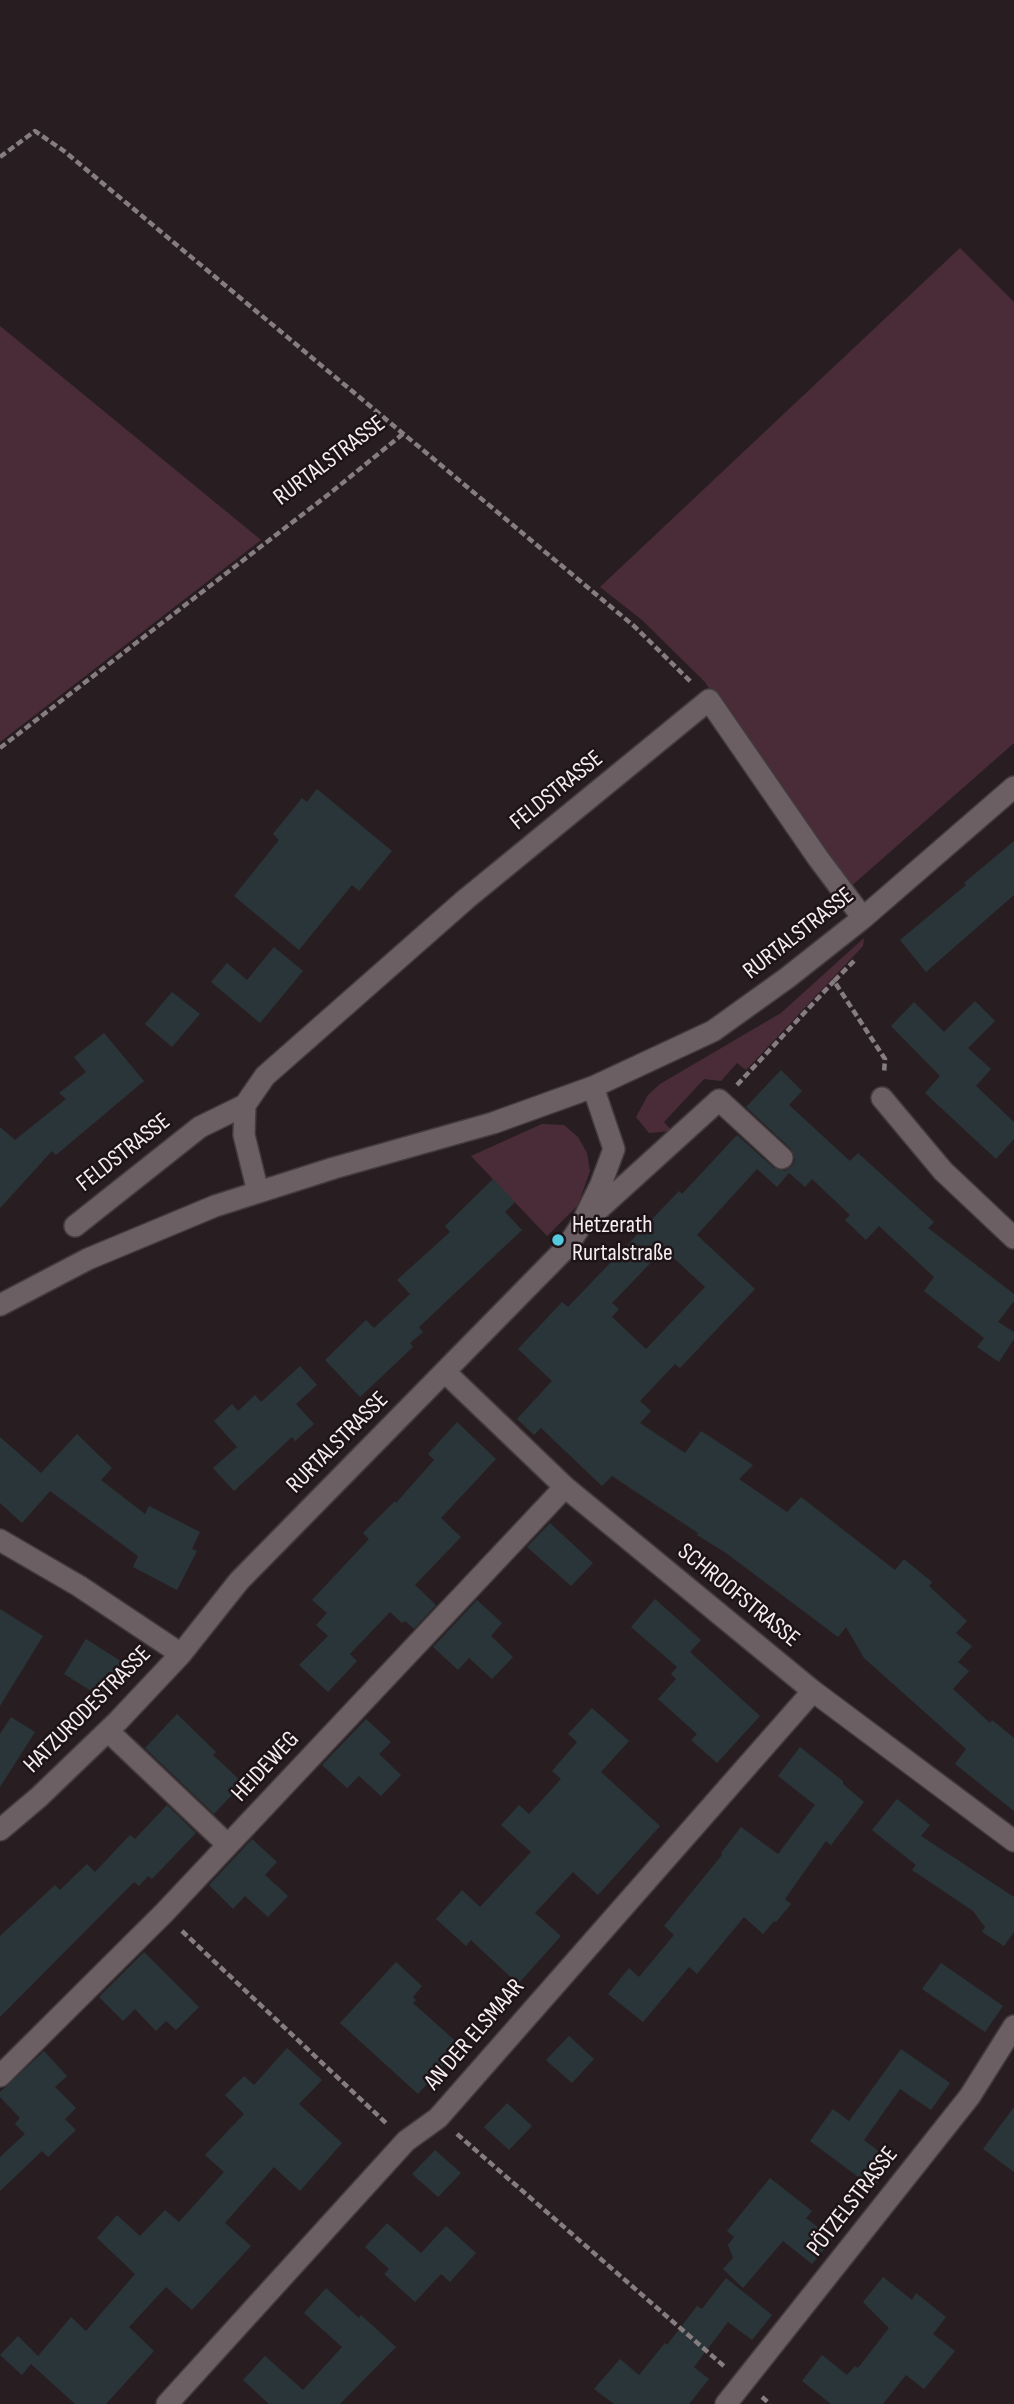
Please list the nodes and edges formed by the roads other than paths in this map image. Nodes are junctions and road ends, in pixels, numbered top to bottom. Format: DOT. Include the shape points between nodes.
graph roads {
  1 [pos="1014,787"];
  2 [pos="863,918"];
  3 [pos="593,1087"];
  4 [pos="882,1098"];
  5 [pos="245,1105"];
  6 [pos="782,1158"];
  7 [pos="258,1192"];
  8 [pos="75,1226"];
  9 [pos="580,1227"];
  10 [pos="1014,1238"];
  11 [pos="0,1305"];
  12 [pos="445,1372"];
  13 [pos="565,1488"];
  14 [pos="0,1540"];
  15 [pos="181,1654"];
  16 [pos="813,1691"];
  17 [pos="108,1731"];
  18 [pos="0,1830"];
  19 [pos="1014,1841"];
  20 [pos="228,1845"];
  21 [pos="1014,2026"];
  22 [pos="0,2076"];
  23 [pos="167,2404"];
  24 [pos="726,2404"];
  1 -- 2 [label="street, RURTALSTRASSE"];
  2 -- 3 [label="street, RURTALSTRASSE" via="713,1031"];
  2 -- 5 [label="street, FELDSTRASSE" via="709,700 466,899 265,1076"];
  3 -- 7 [label="street, RURTALSTRASSE" via="493,1123"];
  3 -- 9 [label="street, RURTALSTRASSE" via="614,1149"];
  4 -- 10 [label="street" via="943,1171"];
  5 -- 7 [label="street" via="244,1135"];
  5 -- 8 [label="street, FELDSTRASSE" via="201,1126"];
  6 -- 9 [label="street" via="719,1100"];
  7 -- 11 [label="street, RURTALSTRASSE" via="88,1259"];
  9 -- 12 [label="street, RURTALSTRASSE" via="566,1248"];
  12 -- 13 [label="street, SCHROOFSTRASSE"];
  12 -- 15 [label="street, RURTALSTRASSE" via="239,1580"];
  13 -- 16 [label="street, SCHROOFSTRASSE"];
  13 -- 20 [label="street, HEIDEWEG"];
  14 -- 15 [label="street"];
  15 -- 17 [label="street, HATZURODESTRASSE"];
  16 -- 19 [label="street, SCHROOFSTRASSE"];
  16 -- 23 [label="street, AN DER ELSMAAR" via="438,2118 406,2141"];
  17 -- 18 [label="street, HATZURODESTRASSE"];
  17 -- 20 [label="street"];
  20 -- 22 [label="street, HEIDEWEG"];
  21 -- 24 [label="street, PÖTZELSTRASSE" via="970,2096"];
}
